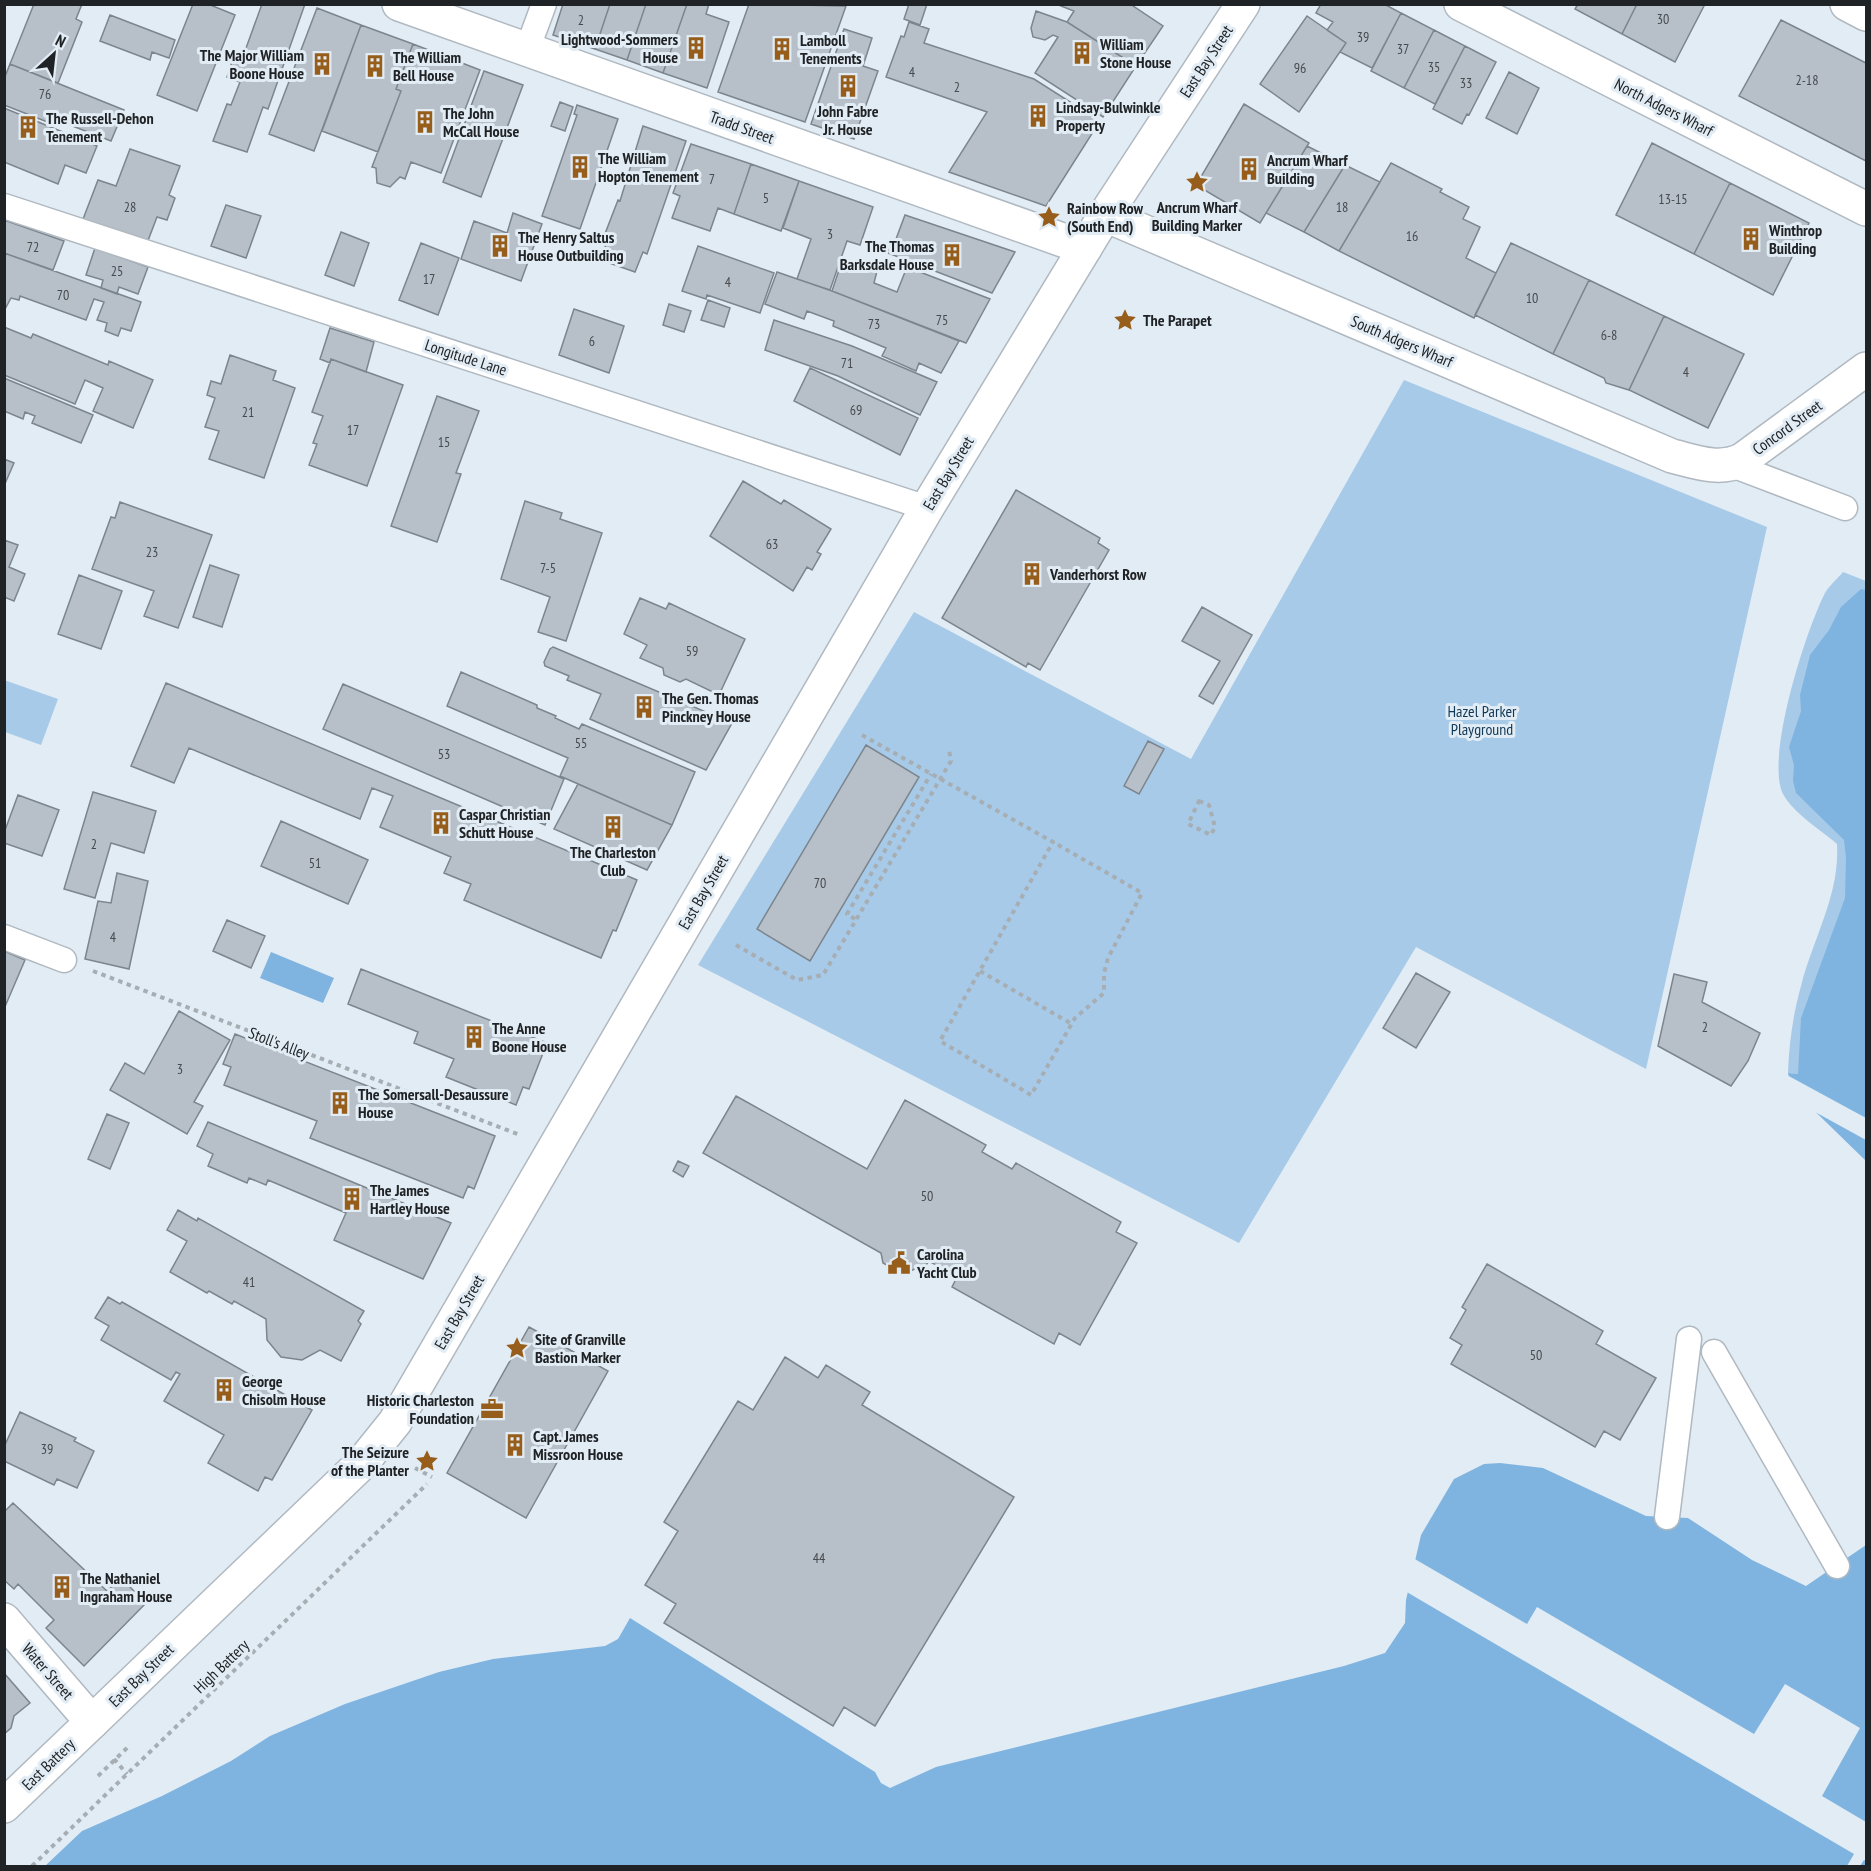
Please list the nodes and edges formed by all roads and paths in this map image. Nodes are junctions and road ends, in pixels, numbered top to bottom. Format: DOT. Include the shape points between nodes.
graph roads {
  1 [pos="399,4"];
  2 [pos="544,4"];
  3 [pos="1243,4"];
  4 [pos="1461,4"];
  5 [pos="1847,4"];
  6 [pos="1866,14"];
  7 [pos="527,50"];
  8 [pos="4,206"];
  9 [pos="1866,209"];
  10 [pos="1106,215"];
  11 [pos="1085,248"];
  12 [pos="1866,369"];
  13 [pos="1716,464"];
  14 [pos="927,508"];
  15 [pos="1845,508"];
  16 [pos="862,735"];
  17 [pos="949,750"];
  18 [pos="931,774"];
  19 [pos="940,779"];
  20 [pos="1215,827"];
  21 [pos="1053,842"];
  22 [pos="856,920"];
  23 [pos="4,937"];
  24 [pos="736,945"];
  25 [pos="64,960"];
  26 [pos="980,970"];
  27 [pos="1072,1024"];
  28 [pos="554,1149"];
  29 [pos="1689,1339"];
  30 [pos="1714,1352"];
  31 [pos="415,1468"];
  32 [pos="432,1477"];
  33 [pos="427,1484"];
  34 [pos="1667,1517"];
  35 [pos="1837,1566"];
  36 [pos="4,1620"];
  37 [pos="92,1722"];
  38 [pos="130,1745"];
  39 [pos="114,1759"];
  40 [pos="127,1774"];
  41 [pos="98,1776"];
  42 [pos="4,1806"];
  43 [pos="32,1866"];
  1 -- 7 [label="street, Tradd Street"];
  2 -- 7 [label="lane"];
  3 -- 10 [label="street, East Bay Street"];
  4 -- 9 [label="street, North Adgers Wharf"];
  5 -- 6 [label="street"];
  7 -- 11 [label="street, Tradd Street"];
  8 -- 14 [label="lane, Longitude Lane"];
  10 -- 11 [label="street, East Bay Street"];
  10 -- 13 [label="street, South Adgers Wharf" via="1672,456"];
  11 -- 14 [label="street, East Bay Street"];
  12 -- 13 [label="street, Concord Street"];
  13 -- 15 [label="lane"];
  14 -- 28 [label="street, East Bay Street"];
  16 -- 18 [label="path"];
  17 -- 19 [label="path" via="951,761"];
  18 -- 19 [label="path"];
  18 -- 22 [label="path" via="847,915"];
  19 -- 21 [label="path"];
  19 -- 22 [label="path"];
  20 -- 20 [label="path" via="1211,835 1188,824 1199,801 1209,805"];
  21 -- 26 [label="path"];
  21 -- 27 [label="path" via="1142,893 1108,958 1104,993 1084,1008"];
  22 -- 24 [label="path" via="823,975 797,980"];
  23 -- 25 [label="lane"];
  25 -- 28 [label="path, Stoll's Alley"];
  26 -- 27 [label="path"];
  26 -- 27 [label="path" via="940,1041 1030,1095"];
  28 -- 37 [label="street, East Bay Street" via="382,1438 362,1462"];
  29 -- 34 [label="lane"];
  30 -- 35 [label="lane"];
  31 -- 32 [label="path"];
  33 -- 40 [label="path, High Battery"];
  36 -- 37 [label="street, Water Street"];
  37 -- 42 [label="street, East Battery"];
  38 -- 39 [label="path"];
  39 -- 40 [label="path"];
  39 -- 41 [label="path"];
  40 -- 43 [label="path, High Battery"];
}
